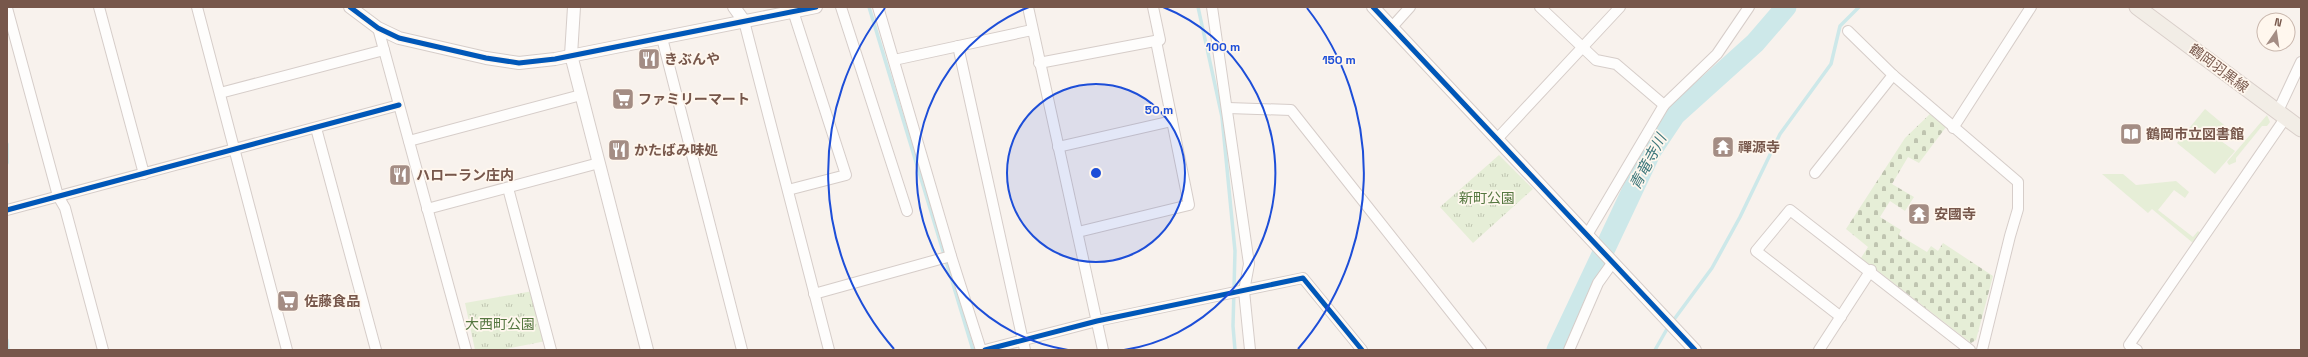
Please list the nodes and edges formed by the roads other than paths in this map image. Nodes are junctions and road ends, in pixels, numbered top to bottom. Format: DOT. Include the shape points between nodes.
graph roads {
  1 [pos="99,7"];
  2 [pos="198,7"];
  3 [pos="350,7"];
  4 [pos="574,7"];
  5 [pos="734,7"];
  6 [pos="816,7"];
  7 [pos="841,7"];
  8 [pos="878,7"];
  9 [pos="1028,7"];
  10 [pos="1153,7"];
  11 [pos="1212,7"];
  12 [pos="1373,7"];
  13 [pos="1410,7"];
  14 [pos="1540,7"];
  15 [pos="1620,7"];
  16 [pos="1749,7"];
  17 [pos="2031,7"];
  18 [pos="2137,7"];
  19 [pos="7,8"];
  20 [pos="793,12"];
  21 [pos="744,21"];
  22 [pos="1392,27"];
  23 [pos="378,28"];
  24 [pos="1032,30"];
  25 [pos="1848,31"];
  26 [pos="10,33"];
  27 [pos="662,38"];
  28 [pos="1156,41"];
  29 [pos="958,46"];
  30 [pos="1583,48"];
  31 [pos="384,50"];
  32 [pos="571,55"];
  33 [pos="894,60"];
  34 [pos="2301,62"];
  35 [pos="1039,63"];
  36 [pos="1893,75"];
  37 [pos="220,93"];
  38 [pos="581,95"];
  39 [pos="1664,105"];
  40 [pos="399,106"];
  41 [pos="1228,108"];
  42 [pos="2282,114"];
  43 [pos="1172,121"];
  44 [pos="316,128"];
  45 [pos="1953,128"];
  46 [pos="2301,129"];
  47 [pos="1497,139"];
  48 [pos="409,141"];
  49 [pos="1058,147"];
  50 [pos="234,149"];
  51 [pos="599,163"];
  52 [pos="1816,173"];
  53 [pos="144,174"];
  54 [pos="508,188"];
  55 [pos="788,190"];
  56 [pos="58,196"];
  57 [pos="427,209"];
  58 [pos="7,210"];
  59 [pos="907,211"];
  60 [pos="1078,232"];
  61 [pos="1587,235"];
  62 [pos="951,256"];
  63 [pos="1613,262"];
  64 [pos="1871,270"];
  65 [pos="1244,291"];
  66 [pos="814,294"];
  67 [pos="1841,317"];
  68 [pos="1097,321"];
  69 [pos="1024,345"];
  70 [pos="102,350"];
  71 [pos="287,350"];
  72 [pos="376,350"];
  73 [pos="466,350"];
  74 [pos="552,350"];
  75 [pos="647,350"];
  76 [pos="742,350"];
  77 [pos="828,350"];
  78 [pos="981,350"];
  79 [pos="985,350"];
  80 [pos="1104,350"];
  81 [pos="1250,350"];
  82 [pos="1362,350"];
  83 [pos="1481,350"];
  84 [pos="1569,350"];
  85 [pos="1695,350"];
  86 [pos="1819,350"];
  87 [pos="1970,350"];
  88 [pos="1982,350"];
  89 [pos="2137,350"];
  1 -- 53 [label="street"];
  2 -- 37 [label="street"];
  3 -- 23 [label="street"];
  4 -- 32 [label="street"];
  5 -- 21 [label="street"];
  6 -- 20 [label="street"];
  7 -- 59 [label="street"];
  8 -- 33 [label="street"];
  9 -- 24 [label="street"];
  10 -- 28 [label="street" via="1160,40"];
  11 -- 41 [label="street"];
  12 -- 22 [label="street"];
  13 -- 22 [label="street"];
  14 -- 30 [label="street"];
  15 -- 30 [label="street"];
  16 -- 39 [label="street" via="1717,54"];
  17 -- 45 [label="street"];
  18 -- 42 [label="main road, 鶴岡羽黒線"];
  19 -- 26 [label="street"];
  20 -- 21 [label="street"];
  20 -- 55 [label="street" via="846,175"];
  21 -- 27 [label="street"];
  21 -- 55 [label="street"];
  22 -- 47 [label="street"];
  23 -- 31 [label="street"];
  23 -- 32 [label="street" via="399,38 505,61 538,61"];
  24 -- 29 [label="street"];
  24 -- 35 [label="street"];
  25 -- 36 [label="street"];
  26 -- 56 [label="street"];
  27 -- 32 [label="street"];
  27 -- 76 [label="street"];
  28 -- 35 [label="street"];
  28 -- 43 [label="street"];
  29 -- 33 [label="street"];
  29 -- 69 [label="street"];
  30 -- 39 [label="street" via="1596,60 1616,64"];
  30 -- 47 [label="street"];
  31 -- 37 [label="street"];
  31 -- 40 [label="street"];
  32 -- 38 [label="street"];
  33 -- 62 [label="street"];
  34 -- 42 [label="street"];
  35 -- 49 [label="street"];
  36 -- 45 [label="street"];
  36 -- 52 [label="street"];
  37 -- 50 [label="street"];
  38 -- 48 [label="street"];
  38 -- 51 [label="street"];
  39 -- 61 [label="street"];
  40 -- 44 [label="street"];
  40 -- 48 [label="street"];
  41 -- 65 [label="street" via="1249,264"];
  41 -- 83 [label="street" via="1291,110"];
  42 -- 46 [label="main road, 鶴岡羽黒線"];
  42 -- 89 [label="street" via="2130,345"];
  43 -- 49 [label="street"];
  43 -- 60 [label="street" via="1189,205"];
  44 -- 50 [label="street"];
  44 -- 72 [label="street"];
  45 -- 88 [label="street" via="2018,182 2018,209"];
  47 -- 61 [label="street"];
  48 -- 57 [label="street"];
  49 -- 60 [label="street"];
  50 -- 53 [label="street"];
  50 -- 71 [label="street"];
  51 -- 54 [label="street"];
  51 -- 75 [label="street"];
  53 -- 56 [label="street"];
  54 -- 57 [label="street"];
  54 -- 74 [label="street"];
  55 -- 66 [label="street"];
  56 -- 58 [label="street"];
  56 -- 70 [label="street" via="65,208"];
  57 -- 73 [label="street"];
  60 -- 68 [label="street"];
  61 -- 63 [label="street"];
  62 -- 66 [label="street"];
  62 -- 78 [label="street"];
  63 -- 84 [label="street" via="1598,283"];
  63 -- 85 [label="street"];
  64 -- 67 [label="street"];
  64 -- 67 [label="street" via="1790,210 1756,251"];
  64 -- 87 [label="street"];
  65 -- 68 [label="street"];
  65 -- 81 [label="street"];
  65 -- 82 [label="street" via="1303,278"];
  66 -- 77 [label="street"];
  67 -- 86 [label="street"];
  68 -- 69 [label="street"];
  68 -- 80 [label="street"];
  69 -- 79 [label="street"];
}
